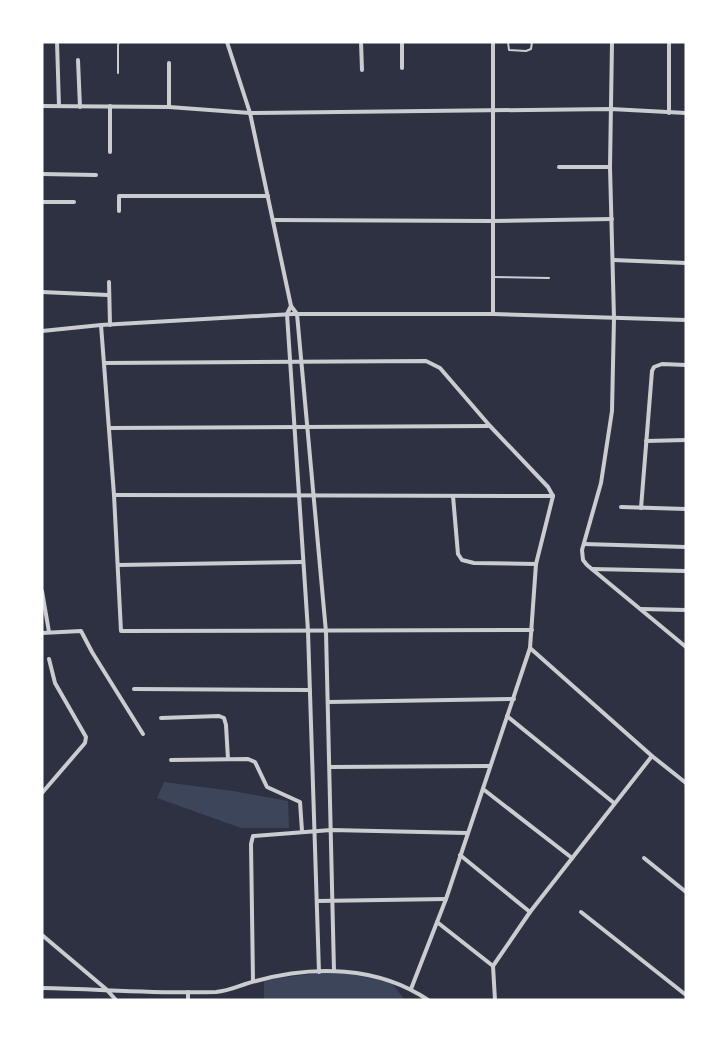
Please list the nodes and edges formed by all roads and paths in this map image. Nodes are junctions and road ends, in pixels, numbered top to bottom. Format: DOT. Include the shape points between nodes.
graph roads {
  1 [pos="57,42"];
  2 [pos="119,42"];
  3 [pos="227,42"];
  4 [pos="361,42"];
  5 [pos="402,42"];
  6 [pos="493,42"];
  7 [pos="508,42"];
  8 [pos="532,42"];
  9 [pos="612,42"];
  10 [pos="669,42"];
  11 [pos="78,60"];
  12 [pos="169,63"];
  13 [pos="402,68"];
  14 [pos="362,70"];
  15 [pos="118,73"];
  16 [pos="42,106"];
  17 [pos="59,106"];
  18 [pos="80,106"];
  19 [pos="110,106"];
  20 [pos="169,107"];
  21 [pos="611,109"];
  22 [pos="492,110"];
  23 [pos="250,113"];
  24 [pos="669,113"];
  25 [pos="686,113"];
  26 [pos="110,152"];
  27 [pos="559,167"];
  28 [pos="610,167"];
  29 [pos="42,174"];
  30 [pos="96,175"];
  31 [pos="268,196"];
  32 [pos="74,201"];
  33 [pos="42,202"];
  34 [pos="119,211"];
  35 [pos="612,219"];
  36 [pos="273,220"];
  37 [pos="492,221"];
  38 [pos="613,260"];
  39 [pos="686,263"];
  40 [pos="492,277"];
  41 [pos="549,278"];
  42 [pos="110,282"];
  43 [pos="42,292"];
  44 [pos="108,295"];
  45 [pos="291,306"];
  46 [pos="287,314"];
  47 [pos="297,314"];
  48 [pos="492,314"];
  49 [pos="614,318"];
  50 [pos="686,320"];
  51 [pos="101,325"];
  52 [pos="110,325"];
  53 [pos="42,331"];
  54 [pos="291,361"];
  55 [pos="302,361"];
  56 [pos="104,363"];
  57 [pos="686,365"];
  58 [pos="490,426"];
  59 [pos="109,428"];
  60 [pos="309,428"];
  61 [pos="295,429"];
  62 [pos="686,440"];
  63 [pos="646,441"];
  64 [pos="114,495"];
  65 [pos="299,495"];
  66 [pos="314,495"];
  67 [pos="453,496"];
  68 [pos="553,496"];
  69 [pos="621,507"];
  70 [pos="640,508"];
  71 [pos="686,509"];
  72 [pos="584,544"];
  73 [pos="686,547"];
  74 [pos="302,562"];
  75 [pos="536,564"];
  76 [pos="118,565"];
  77 [pos="591,569"];
  78 [pos="686,571"];
  79 [pos="42,591"];
  80 [pos="640,609"];
  81 [pos="686,610"];
  82 [pos="532,630"];
  83 [pos="308,631"];
  84 [pos="49,632"];
  85 [pos="326,632"];
  86 [pos="42,633"];
  87 [pos="686,647"];
  88 [pos="530,648"];
  89 [pos="49,659"];
  90 [pos="134,689"];
  91 [pos="310,690"];
  92 [pos="514,699"];
  93 [pos="328,702"];
  94 [pos="507,716"];
  95 [pos="161,718"];
  96 [pos="143,734"];
  97 [pos="652,756"];
  98 [pos="228,759"];
  99 [pos="171,760"];
  100 [pos="330,766"];
  101 [pos="490,766"];
  102 [pos="686,783"];
  103 [pos="482,788"];
  104 [pos="42,793"];
  105 [pos="614,803"];
  106 [pos="331,830"];
  107 [pos="302,831"];
  108 [pos="316,832"];
  109 [pos="467,833"];
  110 [pos="460,855"];
  111 [pos="572,858"];
  112 [pos="644,858"];
  113 [pos="686,892"];
  114 [pos="446,899"];
  115 [pos="330,900"];
  116 [pos="317,901"];
  117 [pos="530,912"];
  118 [pos="581,912"];
  119 [pos="437,922"];
  120 [pos="42,935"];
  121 [pos="493,966"];
  122 [pos="334,971"];
  123 [pos="319,972"];
  124 [pos="253,981"];
  125 [pos="42,988"];
  126 [pos="106,989"];
  127 [pos="411,989"];
  128 [pos="188,992"];
  129 [pos="417,993"];
  130 [pos="686,995"];
  131 [pos="116,1000"];
  132 [pos="188,1000"];
  133 [pos="419,1000"];
  134 [pos="428,1000"];
  135 [pos="495,1000"];
  1 -- 17 [label="street"];
  2 -- 15 [label="lane"];
  3 -- 23 [label="street"];
  4 -- 14 [label="street"];
  5 -- 13 [label="street"];
  6 -- 22 [label="street"];
  7 -- 8 [label="lane" via="510,50 526,51 531,49"];
  9 -- 21 [label="street"];
  10 -- 24 [label="street"];
  11 -- 18 [label="street"];
  12 -- 20 [label="street"];
  16 -- 17 [label="street"];
  17 -- 18 [label="street"];
  18 -- 19 [label="street"];
  19 -- 20 [label="street"];
  19 -- 26 [label="street"];
  20 -- 23 [label="street"];
  21 -- 22 [label="street"];
  21 -- 24 [label="street"];
  21 -- 28 [label="street"];
  22 -- 23 [label="street"];
  22 -- 37 [label="street"];
  23 -- 31 [label="street"];
  24 -- 25 [label="street"];
  27 -- 28 [label="street"];
  28 -- 35 [label="street"];
  29 -- 30 [label="street"];
  31 -- 34 [label="street" via="119,196"];
  31 -- 36 [label="street"];
  32 -- 33 [label="street"];
  35 -- 37 [label="street"];
  35 -- 38 [label="street"];
  36 -- 37 [label="street"];
  36 -- 45 [label="street"];
  37 -- 40 [label="street"];
  38 -- 39 [label="street"];
  38 -- 49 [label="street"];
  40 -- 41 [label="lane"];
  40 -- 48 [label="street"];
  42 -- 44 [label="street"];
  43 -- 44 [label="street"];
  44 -- 52 [label="street"];
  45 -- 46 [label="street"];
  45 -- 47 [label="street"];
  46 -- 47 [label="street"];
  46 -- 52 [label="street"];
  46 -- 54 [label="street"];
  47 -- 48 [label="street"];
  47 -- 55 [label="street"];
  48 -- 49 [label="street"];
  49 -- 50 [label="street"];
  49 -- 72 [label="street" via="609,434 601,483"];
  51 -- 52 [label="street"];
  51 -- 53 [label="street"];
  51 -- 56 [label="street"];
  54 -- 55 [label="street"];
  54 -- 56 [label="street"];
  54 -- 61 [label="street"];
  55 -- 58 [label="street" via="417,359 434,364"];
  55 -- 60 [label="street"];
  56 -- 59 [label="street"];
  57 -- 63 [label="street" via="654,367"];
  58 -- 60 [label="street"];
  58 -- 68 [label="street"];
  59 -- 61 [label="street"];
  59 -- 64 [label="street"];
  60 -- 61 [label="street"];
  60 -- 66 [label="street"];
  61 -- 65 [label="street"];
  62 -- 63 [label="street"];
  63 -- 70 [label="street"];
  64 -- 65 [label="street"];
  64 -- 76 [label="street"];
  65 -- 66 [label="street"];
  65 -- 74 [label="street"];
  66 -- 67 [label="street"];
  66 -- 85 [label="street"];
  67 -- 68 [label="street"];
  67 -- 75 [label="street" via="458,554 462,560"];
  68 -- 75 [label="street"];
  69 -- 70 [label="street"];
  70 -- 71 [label="street"];
  72 -- 73 [label="street"];
  72 -- 77 [label="street" via="583,560"];
  74 -- 76 [label="street"];
  74 -- 83 [label="street"];
  75 -- 82 [label="street"];
  76 -- 83 [label="street" via="122,631"];
  77 -- 78 [label="street"];
  77 -- 80 [label="street"];
  79 -- 84 [label="street"];
  80 -- 81 [label="street"];
  80 -- 87 [label="street"];
  82 -- 85 [label="street"];
  82 -- 88 [label="street"];
  83 -- 85 [label="street"];
  83 -- 91 [label="street"];
  84 -- 86 [label="street"];
  84 -- 96 [label="street" via="81,631"];
  85 -- 93 [label="street"];
  88 -- 92 [label="street"];
  88 -- 97 [label="street"];
  89 -- 104 [label="street" via="55,683 86,740"];
  90 -- 91 [label="street"];
  91 -- 108 [label="street"];
  92 -- 93 [label="street"];
  92 -- 94 [label="street"];
  93 -- 100 [label="street"];
  94 -- 101 [label="street"];
  94 -- 105 [label="street"];
  95 -- 98 [label="street" via="224,718"];
  97 -- 102 [label="street"];
  97 -- 105 [label="street"];
  98 -- 99 [label="street"];
  98 -- 107 [label="street" via="255,762 267,787 300,802"];
  100 -- 101 [label="street"];
  100 -- 106 [label="street"];
  101 -- 103 [label="street"];
  103 -- 109 [label="street"];
  103 -- 111 [label="street"];
  105 -- 111 [label="street"];
  106 -- 108 [label="street"];
  106 -- 109 [label="street"];
  106 -- 115 [label="street"];
  107 -- 108 [label="street"];
  107 -- 124 [label="street" via="255,835 252,839"];
  108 -- 116 [label="street"];
  109 -- 110 [label="street"];
  110 -- 114 [label="street"];
  110 -- 117 [label="street"];
  111 -- 117 [label="street"];
  112 -- 113 [label="street"];
  114 -- 115 [label="street"];
  114 -- 119 [label="street"];
  115 -- 116 [label="street"];
  115 -- 122 [label="street"];
  116 -- 123 [label="street"];
  117 -- 121 [label="street"];
  118 -- 130 [label="street"];
  119 -- 121 [label="street"];
  119 -- 127 [label="street"];
  120 -- 126 [label="street"];
  121 -- 135 [label="street"];
  122 -- 123 [label="street"];
  122 -- 127 [label="street" via="385,978"];
  123 -- 124 [label="street"];
  124 -- 128 [label="street" via="231,990"];
  125 -- 126 [label="street"];
  126 -- 128 [label="street"];
  126 -- 131 [label="street"];
  127 -- 129 [label="street"];
  128 -- 132 [label="street"];
  129 -- 133 [label="street"];
  129 -- 134 [label="street"];
}
